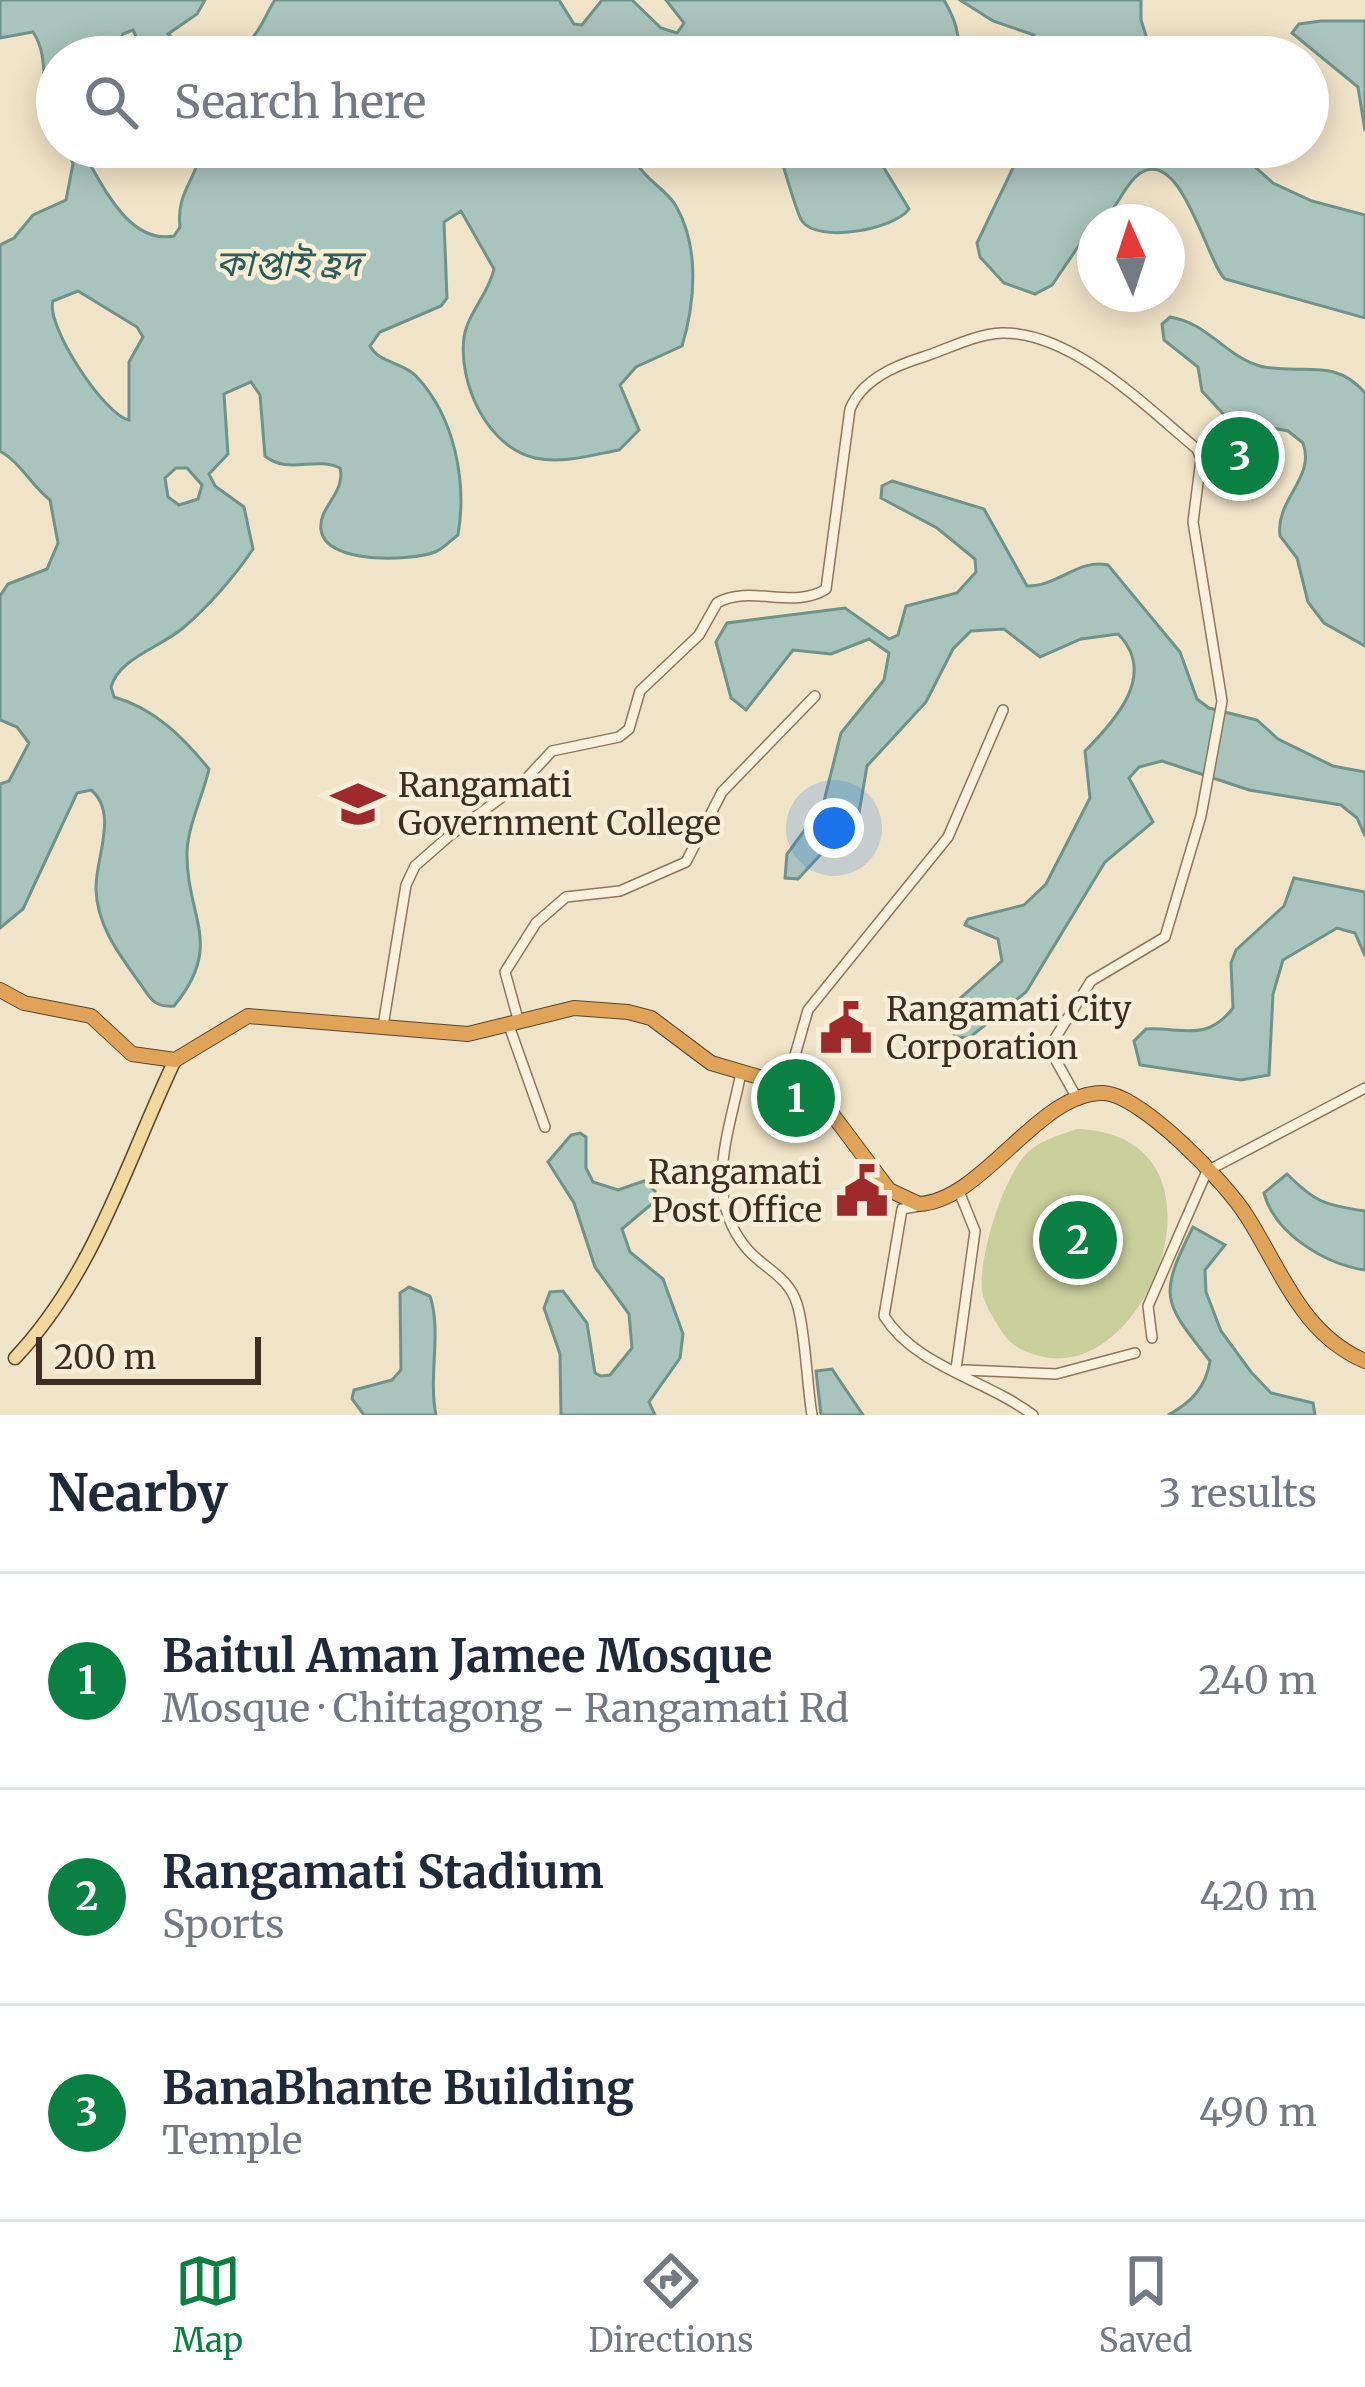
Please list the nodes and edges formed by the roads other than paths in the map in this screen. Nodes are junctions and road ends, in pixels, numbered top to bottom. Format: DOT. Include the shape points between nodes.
graph roads {
  1 [pos="815,696"];
  2 [pos="1003,710"];
  3 [pos="0,991"];
  4 [pos="513,1021"];
  5 [pos="382,1026"];
  6 [pos="176,1060"];
  7 [pos="741,1073"];
  8 [pos="787,1083"];
  9 [pos="1365,1088"];
  10 [pos="1078,1100"];
  11 [pos="544,1127"];
  12 [pos="1207,1171"];
  13 [pos="958,1189"];
  14 [pos="930,1204"];
  15 [pos="1153,1338"];
  16 [pos="1135,1353"];
  17 [pos="15,1358"];
  18 [pos="1365,1361"];
  19 [pos="957,1369"];
  20 [pos="812,1415"];
  21 [pos="1033,1415"];
  1 -- 4 [label="street" via="722,792 686,862 620,891 566,897 536,923 505,972"];
  2 -- 8 [label="street" via="949,837 808,1010"];
  3 -- 6 [label="highway" via="91,1016 132,1054"];
  4 -- 5 [label="highway" via="468,1034"];
  4 -- 7 [label="highway" via="574,1008 628,1012 651,1018 711,1064"];
  4 -- 11 [label="street"];
  5 -- 6 [label="highway" via="248,1016"];
  5 -- 10 [label="street" via="415,866 552,751 620,737 640,692 726,598 803,598 826,589 850,409 861,389 980,336 1018,334 1097,372 1197,448 1196,558 1222,701 1165,937 1091,981 1049,1048"];
  6 -- 17 [label="main road" via="108,1220 63,1298"];
  7 -- 8 [label="highway"];
  7 -- 20 [label="street" via="718,1185 749,1252 776,1270 798,1305"];
  8 -- 14 [label="highway" via="817,1094 889,1190"];
  9 -- 12 [label="street"];
  10 -- 12 [label="highway" via="1109,1093 1131,1100"];
  10 -- 13 [label="highway"];
  12 -- 15 [label="street" via="1148,1306"];
  12 -- 18 [label="highway" via="1245,1214 1313,1324"];
  13 -- 14 [label="highway"];
  13 -- 19 [label="street" via="975,1231"];
  14 -- 19 [label="street" via="902,1209 884,1316 899,1340"];
  16 -- 19 [label="street" via="1056,1374"];
  19 -- 21 [label="street"];
}
